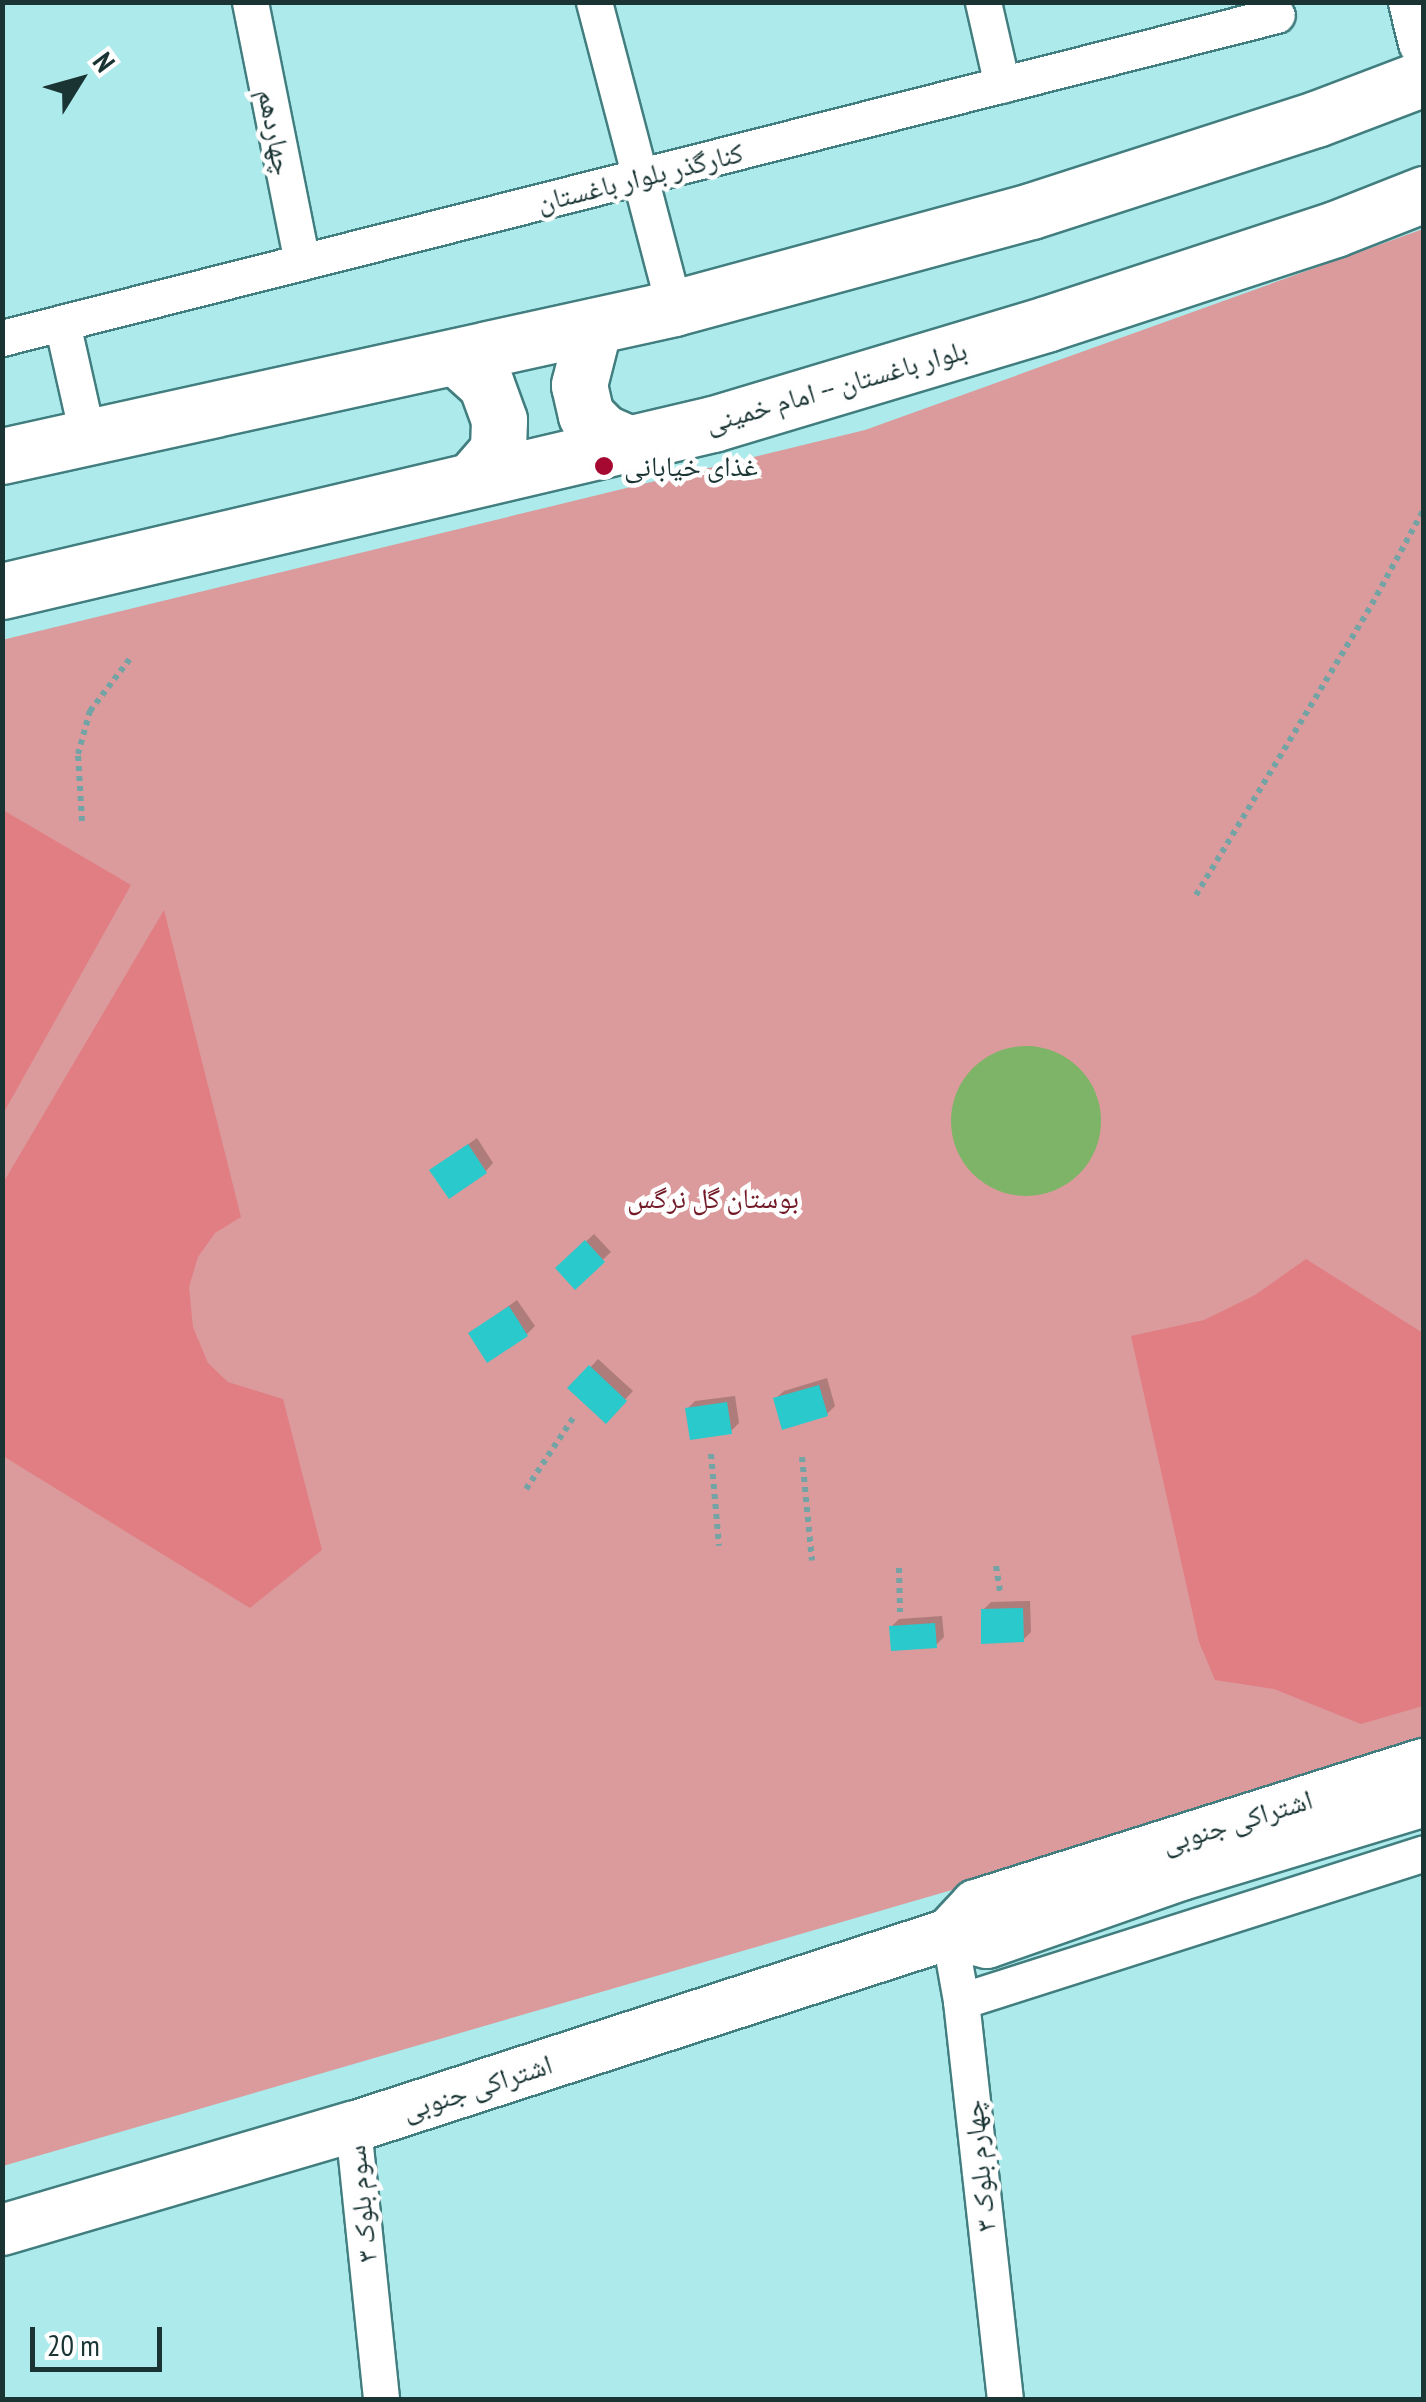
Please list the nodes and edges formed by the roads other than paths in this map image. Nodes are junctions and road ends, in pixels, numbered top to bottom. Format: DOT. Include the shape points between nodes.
graph roads {
  1 [pos="250,2"];
  2 [pos="594,2"];
  3 [pos="983,2"];
  4 [pos="1414,2"];
  5 [pos="1277,15"];
  6 [pos="1424,43"];
  7 [pos="1424,78"];
  8 [pos="1002,85"];
  9 [pos="637,178"];
  10 [pos="1424,194"];
  11 [pos="302,262"];
  12 [pos="674,308"];
  13 [pos="62,323"];
  14 [pos="594,326"];
  15 [pos="2,338"];
  16 [pos="457,358"];
  17 [pos="88,438"];
  18 [pos="630,444"];
  19 [pos="2,456"];
  20 [pos="473,479"];
  21 [pos="2,592"];
  22 [pos="1424,1764"];
  23 [pos="1424,1801"];
  24 [pos="1424,1853"];
  25 [pos="948,1934"];
  26 [pos="961,2002"];
  27 [pos="353,2127"];
  28 [pos="2,2230"];
  29 [pos="380,2400"];
  30 [pos="1005,2400"];
  1 -- 11 [label="street, چهاردهم"];
  2 -- 9 [label="street"];
  3 -- 8 [label="street"];
  4 -- 6 [label="main road"];
  5 -- 8 [label="street, کنارگذر بلوار باغستان"];
  7 -- 12 [label="main road" via="1031,210"];
  8 -- 9 [label="street, کنارگذر بلوار باغستان"];
  9 -- 11 [label="street, کنارگذر بلوار باغستان"];
  9 -- 12 [label="street"];
  10 -- 18 [label="main road, بلوار باغستان -- امام خمینی" via="1046,324"];
  11 -- 13 [label="street, کنارگذر بلوار باغستان"];
  12 -- 14 [label="main road"];
  13 -- 15 [label="street, کنارگذر بلوار باغستان"];
  13 -- 17 [label="street"];
  14 -- 16 [label="main road"];
  14 -- 18 [label="main road" via="579,385 586,415"];
  16 -- 17 [label="main road"];
  16 -- 20 [label="main road" via="486,384 500,420 498,450"];
  17 -- 19 [label="main road"];
  18 -- 20 [label="main road, بلوار باغستان -- امام خمینی"];
  20 -- 21 [label="main road, بلوار باغستان -- امام خمینی"];
  22 -- 25 [label="main road, اشتراکی جنوبی" via="976,1905"];
  23 -- 25 [label="main road, اشتراکی جنوبی" via="987,1943"];
  24 -- 26 [label="street"];
  25 -- 26 [label="street, چهارم بلوک ۳"];
  25 -- 27 [label="main road, اشتراکی جنوبی"];
  26 -- 30 [label="street, چهارم بلوک ۳"];
  27 -- 28 [label="main road, اشتراکی جنوبی"];
  27 -- 29 [label="street, سوم بلوک ۳"];
}
